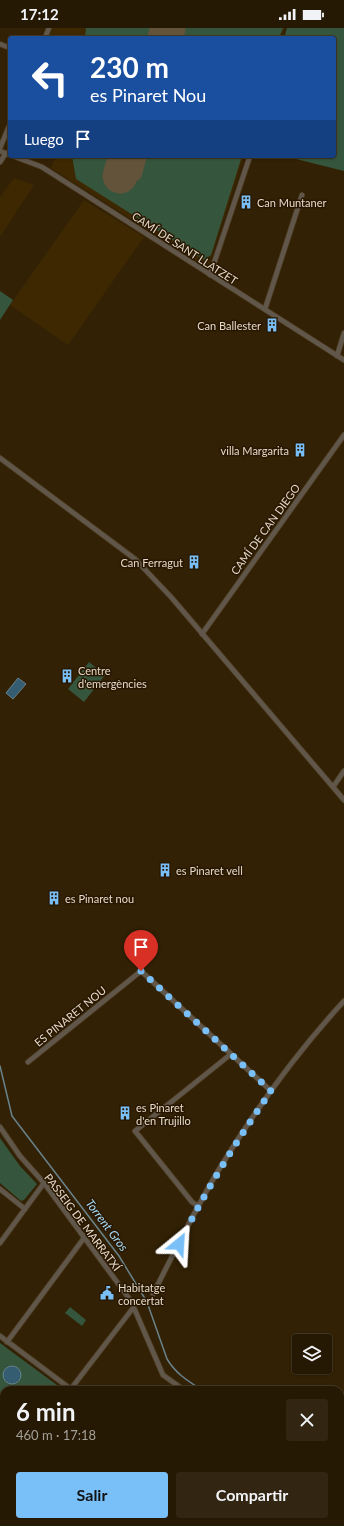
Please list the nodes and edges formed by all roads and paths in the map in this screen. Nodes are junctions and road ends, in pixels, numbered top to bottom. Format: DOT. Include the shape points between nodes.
graph roads {
  1 [pos="8,129"];
  2 [pos="0,150"];
  3 [pos="18,158"];
  4 [pos="249,158"];
  5 [pos="302,194"];
  6 [pos="210,275"];
  7 [pos="264,309"];
  8 [pos="344,333"];
  9 [pos="337,356"];
  10 [pos="344,360"];
  11 [pos="344,435"];
  12 [pos="0,458"];
  13 [pos="202,634"];
  14 [pos="344,771"];
  15 [pos="333,787"];
  16 [pos="344,800"];
  17 [pos="344,1001"];
  18 [pos="231,1054"];
  19 [pos="28,1062"];
  20 [pos="271,1091"];
  21 [pos="0,1127"];
  22 [pos="44,1183"];
  23 [pos="0,1189"];
  24 [pos="198,1206"];
  25 [pos="25,1209"];
  26 [pos="84,1238"];
  27 [pos="0,1243"];
  28 [pos="153,1294"];
  29 [pos="133,1308"];
  30 [pos="0,1336"];
  31 [pos="7,1342"];
  32 [pos="66,1386"];
  33 [pos="74,1386"];
  34 [pos="178,1386"];
  1 -- 2 [label="street"];
  3 -- 6 [label="street, CAMÍ DE SANT LLATZET" via="42,167"];
  4 -- 6 [label="street"];
  5 -- 7 [label="street"];
  6 -- 7 [label="street, CAMÍ DE SANT LLATZET"];
  7 -- 9 [label="street, CAMÍ DE SANT LLATZET"];
  8 -- 9 [label="street"];
  9 -- 10 [label="street, CAMÍ DE SANT LLATZET"];
  11 -- 13 [label="street, CAMÍ DE CAN DIEGO"];
  12 -- 13 [label="street" via="135,559"];
  13 -- 15 [label="street"];
  14 -- 15 [label="street"];
  15 -- 16 [label="street"];
  17 -- 20 [label="street" via="311,1037"];
  18 -- 19 [label="street, ES PINARET NOU" via="141,971"];
  18 -- 20 [label="street, ES PINARET NOU"];
  18 -- 24 [label="street" via="135,1131 192,1202"];
  20 -- 24 [label="street"];
  21 -- 22 [label="street, PASSEIG DE MARRATXÍ" via="20,1156"];
  22 -- 25 [label="street"];
  22 -- 26 [label="street, PASSEIG DE MARRATXÍ"];
  23 -- 25 [label="street"];
  24 -- 28 [label="street"];
  25 -- 27 [label="street"];
  26 -- 29 [label="street, PASSEIG DE MARRATXÍ" via="132,1302"];
  26 -- 31 [label="street"];
  29 -- 33 [label="street"];
  29 -- 34 [label="street, PASSEIG DE MARRATXÍ" via="163,1375"];
  30 -- 31 [label="street"];
  31 -- 32 [label="street"];
}
